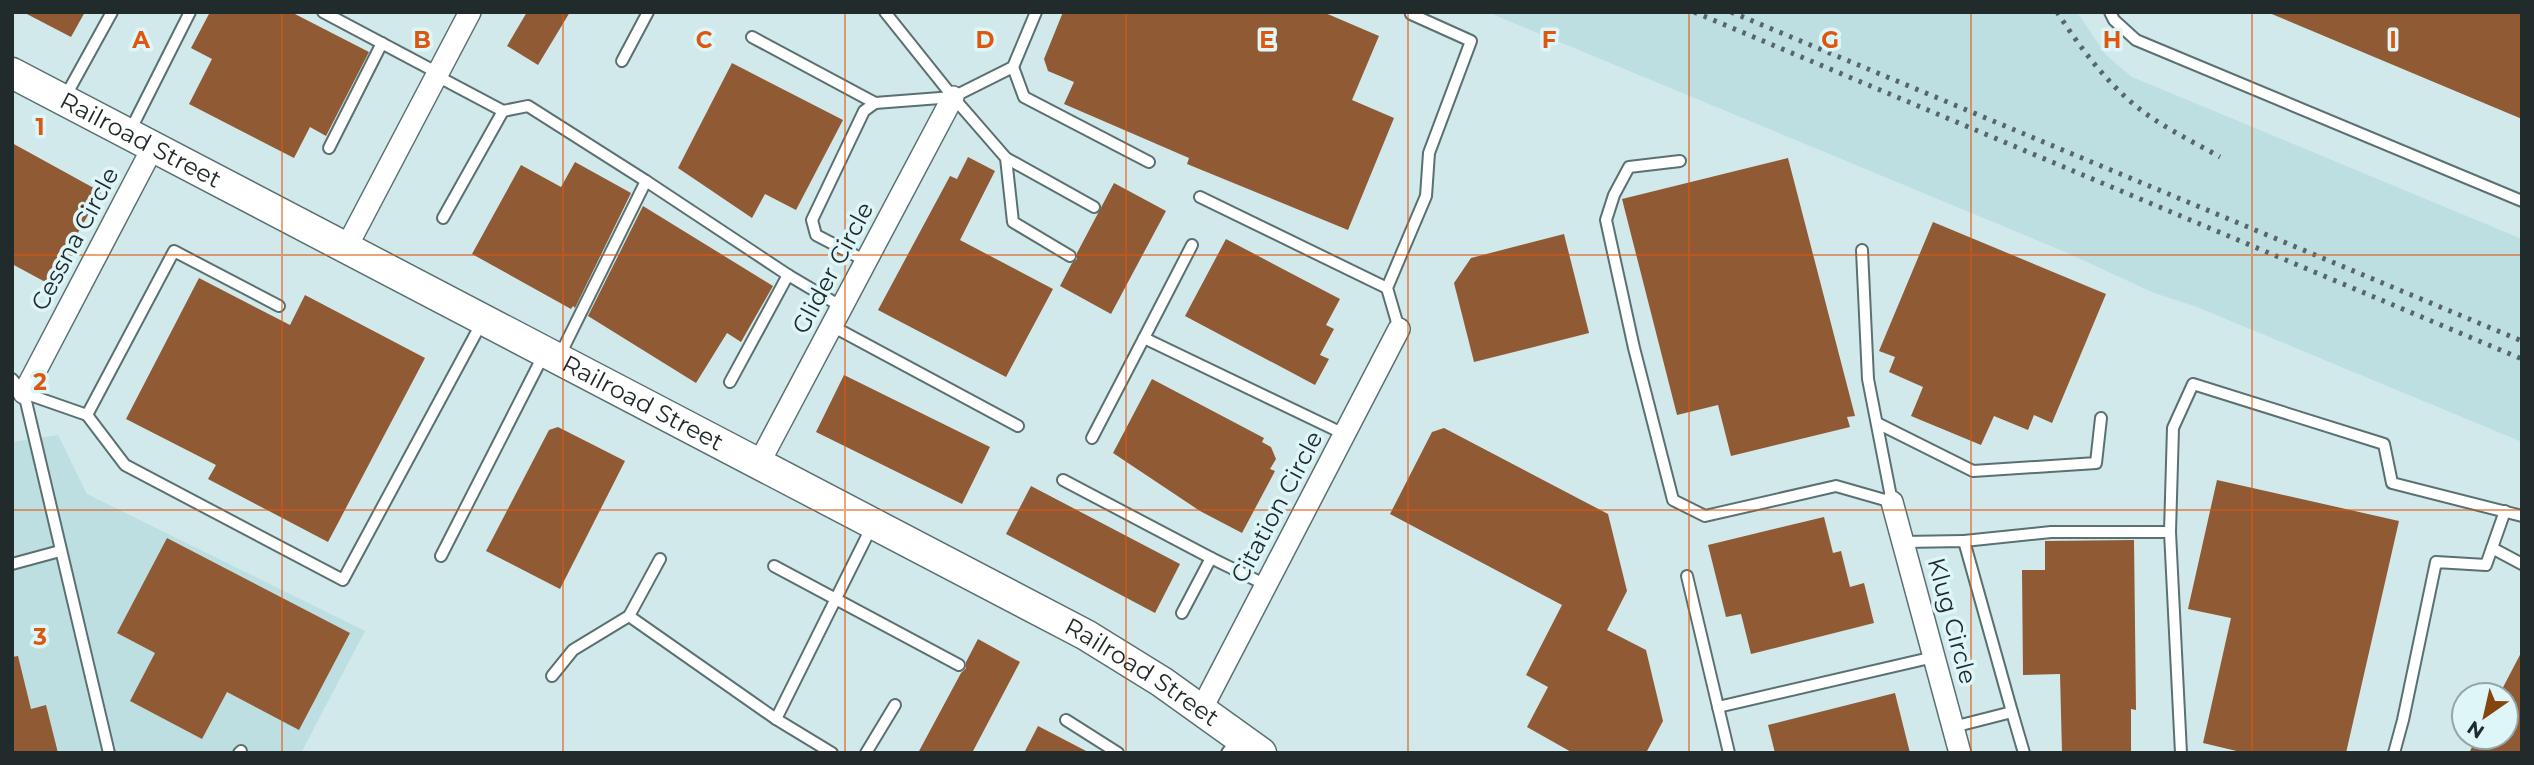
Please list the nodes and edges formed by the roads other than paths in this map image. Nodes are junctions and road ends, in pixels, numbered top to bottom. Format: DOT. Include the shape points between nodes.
graph roads {
  1 [pos="112,12"];
  2 [pos="190,12"];
  3 [pos="323,12"];
  4 [pos="470,12"];
  5 [pos="648,12"];
  6 [pos="885,12"];
  7 [pos="1036,12"];
  8 [pos="2110,12"];
  9 [pos="1411,14"];
  10 [pos="752,37"];
  11 [pos="382,43"];
  12 [pos="622,61"];
  13 [pos="1013,67"];
  14 [pos="12,73"];
  15 [pos="437,74"];
  16 [pos="953,97"];
  17 [pos="64,100"];
  18 [pos="875,103"];
  19 [pos="503,111"];
  20 [pos="141,140"];
  21 [pos="328,148"];
  22 [pos="1006,158"];
  23 [pos="1680,160"];
  24 [pos="1149,162"];
  25 [pos="646,181"];
  26 [pos="1200,197"];
  27 [pos="2522,201"];
  28 [pos="1094,207"];
  29 [pos="443,218"];
  30 [pos="1192,245"];
  31 [pos="346,248"];
  32 [pos="1862,250"];
  33 [pos="1070,256"];
  34 [pos="866,261"];
  35 [pos="788,275"];
  36 [pos="1387,288"];
  37 [pos="279,306"];
  38 [pos="842,307"];
  39 [pos="484,319"];
  40 [pos="832,326"];
  41 [pos="1399,329"];
  42 [pos="1144,338"];
  43 [pos="552,355"];
  44 [pos="730,382"];
  45 [pos="16,391"];
  46 [pos="88,415"];
  47 [pos="2101,418"];
  48 [pos="1877,423"];
  49 [pos="1018,426"];
  50 [pos="1345,434"];
  51 [pos="1093,438"];
  52 [pos="759,463"];
  53 [pos="1063,480"];
  54 [pos="1892,502"];
  55 [pos="2505,511"];
  56 [pos="2522,516"];
  57 [pos="873,523"];
  58 [pos="2170,532"];
  59 [pos="1964,541"];
  60 [pos="1903,542"];
  61 [pos="2492,548"];
  62 [pos="60,551"];
  63 [pos="441,556"];
  64 [pos="1211,558"];
  65 [pos="660,559"];
  66 [pos="12,564"];
  67 [pos="2522,564"];
  68 [pos="774,566"];
  69 [pos="1687,576"];
  70 [pos="1265,586"];
  71 [pos="836,598"];
  72 [pos="1182,613"];
  73 [pos="629,616"];
  74 [pos="1934,657"];
  75 [pos="959,665"];
  76 [pos="552,676"];
  77 [pos="895,705"];
  78 [pos="1718,707"];
  79 [pos="1201,710"];
  80 [pos="2012,712"];
  81 [pos="776,719"];
  82 [pos="1066,720"];
  83 [pos="1953,727"];
  84 [pos="1242,748"];
  85 [pos="109,753"];
  86 [pos="832,753"];
  87 [pos="866,753"];
  88 [pos="1118,753"];
  89 [pos="1729,753"];
  90 [pos="1960,753"];
  91 [pos="2024,753"];
  92 [pos="2181,753"];
  93 [pos="2394,753"];
  1 -- 17 [label="lane"];
  2 -- 20 [label="lane"];
  3 -- 11 [label="lane"];
  4 -- 15 [label="street"];
  5 -- 12 [label="lane"];
  6 -- 16 [label="lane"];
  7 -- 13 [label="lane"];
  8 -- 27 [label="lane" via="2136,40"];
  9 -- 36 [label="lane" via="1471,41 1429,153 1426,196"];
  10 -- 18 [label="lane"];
  11 -- 15 [label="lane"];
  11 -- 21 [label="lane"];
  13 -- 16 [label="lane"];
  13 -- 24 [label="lane" via="1024,97"];
  14 -- 17 [label="main road, Railroad Street"];
  15 -- 19 [label="lane"];
  15 -- 31 [label="street"];
  16 -- 18 [label="lane"];
  16 -- 22 [label="lane"];
  16 -- 34 [label="street, Glider Circle"];
  17 -- 20 [label="main road, Railroad Street"];
  18 -- 34 [label="lane" via="864,111 812,220 816,235"];
  19 -- 25 [label="lane" via="528,106"];
  19 -- 29 [label="lane"];
  20 -- 31 [label="main road, Railroad Street"];
  20 -- 45 [label="street, Cessna Circle"];
  22 -- 28 [label="lane"];
  22 -- 33 [label="lane" via="1013,222"];
  23 -- 54 [label="lane" via="1629,167 1606,220 1673,500 1705,516 1836,486"];
  25 -- 35 [label="lane"];
  25 -- 43 [label="lane"];
  26 -- 36 [label="lane"];
  30 -- 42 [label="lane"];
  31 -- 39 [label="main road, Railroad Street"];
  32 -- 48 [label="lane" via="1868,379"];
  34 -- 38 [label="street, Glider Circle"];
  35 -- 38 [label="lane"];
  35 -- 44 [label="lane"];
  36 -- 41 [label="lane"];
  37 -- 46 [label="lane" via="174,251"];
  38 -- 40 [label="street, Glider Circle"];
  39 -- 43 [label="main road, Railroad Street"];
  39 -- 46 [label="lane" via="344,580 125,465"];
  40 -- 49 [label="lane"];
  40 -- 52 [label="street, Glider Circle"];
  41 -- 50 [label="street, Citation Circle"];
  42 -- 50 [label="lane"];
  42 -- 51 [label="lane"];
  43 -- 52 [label="main road, Railroad Street"];
  43 -- 63 [label="lane"];
  45 -- 46 [label="lane"];
  45 -- 62 [label="lane"];
  47 -- 48 [label="lane" via="2096,463 1973,471"];
  48 -- 54 [label="lane"];
  50 -- 70 [label="street, Citation Circle"];
  52 -- 57 [label="main road, Railroad Street"];
  53 -- 64 [label="lane"];
  54 -- 60 [label="street, Klug Circle"];
  55 -- 56 [label="lane"];
  55 -- 58 [label="lane" via="2392,483 2384,444 2193,384 2173,428"];
  55 -- 61 [label="lane"];
  57 -- 71 [label="lane"];
  57 -- 79 [label="main road, Railroad Street" via="1087,635"];
  58 -- 59 [label="lane" via="2052,532"];
  58 -- 92 [label="lane"];
  59 -- 60 [label="lane"];
  59 -- 80 [label="lane"];
  60 -- 74 [label="street, Klug Circle"];
  61 -- 67 [label="lane"];
  61 -- 93 [label="lane" via="2486,565 2436,562"];
  62 -- 66 [label="lane"];
  62 -- 85 [label="lane"];
  64 -- 70 [label="lane"];
  64 -- 72 [label="lane"];
  65 -- 73 [label="lane"];
  68 -- 71 [label="lane"];
  69 -- 78 [label="lane"];
  70 -- 79 [label="street, Citation Circle"];
  71 -- 75 [label="lane"];
  71 -- 81 [label="lane"];
  73 -- 76 [label="lane" via="572,650"];
  73 -- 81 [label="lane"];
  74 -- 78 [label="lane"];
  74 -- 83 [label="street, Klug Circle"];
  77 -- 87 [label="lane"];
  78 -- 89 [label="lane"];
  79 -- 84 [label="main road, Railroad Street"];
  80 -- 83 [label="lane"];
  80 -- 91 [label="lane"];
  81 -- 86 [label="lane"];
  82 -- 88 [label="lane"];
  83 -- 90 [label="street, Klug Circle"];
}
